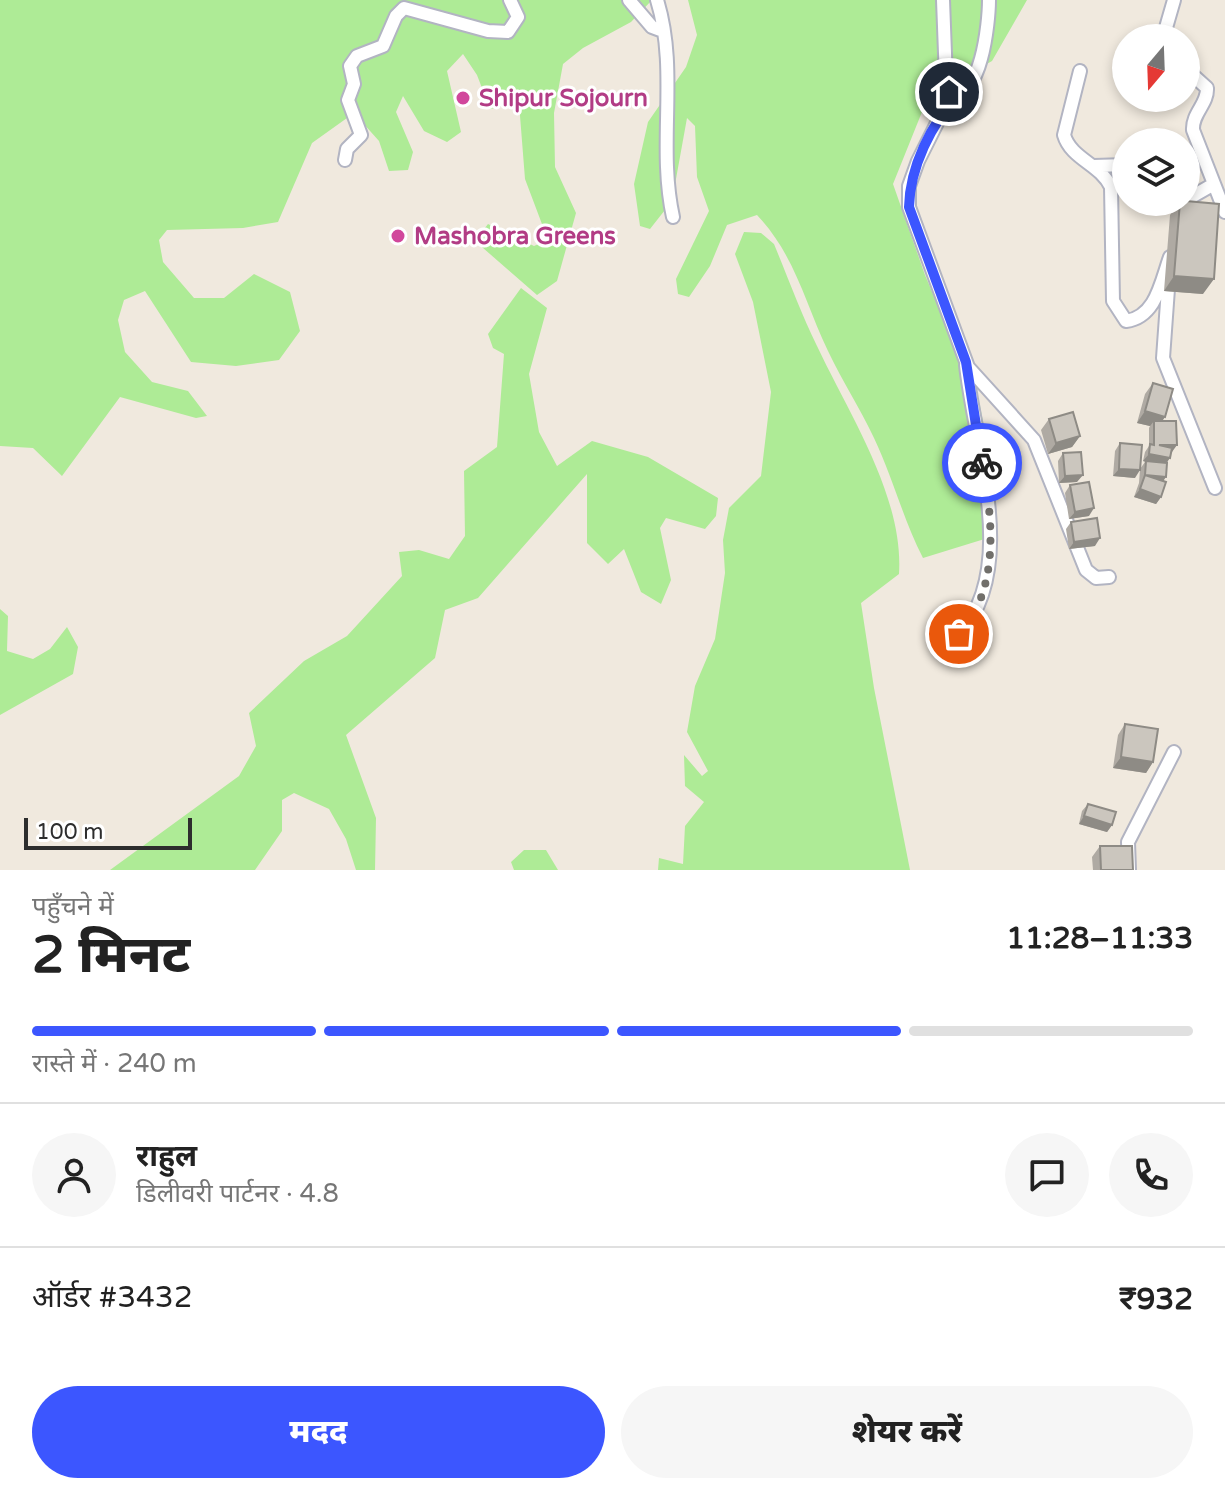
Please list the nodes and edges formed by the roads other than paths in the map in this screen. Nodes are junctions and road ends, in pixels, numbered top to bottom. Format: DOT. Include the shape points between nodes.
graph roads {
  1 [pos="510,0"];
  2 [pos="629,0"];
  3 [pos="657,0"];
  4 [pos="943,0"];
  5 [pos="989,0"];
  6 [pos="1174,0"];
  7 [pos="1167,24"];
  8 [pos="663,26"];
  9 [pos="1080,71"];
  10 [pos="1200,82"];
  11 [pos="958,95"];
  12 [pos="1200,108"];
  13 [pos="1197,112"];
  14 [pos="345,160"];
  15 [pos="1112,165"];
  16 [pos="1094,166"];
  17 [pos="1214,184"];
  18 [pos="1200,193"];
  19 [pos="1225,212"];
  20 [pos="673,217"];
  21 [pos="966,362"];
  22 [pos="1215,488"];
  23 [pos="1109,577"];
  24 [pos="959,634"];
  25 [pos="1174,752"];
  26 [pos="1129,870"];
  1 -- 14 [label="street" via="518,17 508,32 404,8 383,46 357,56 350,66 354,84 348,100 361,135 347,149"];
  2 -- 8 [label="street" via="652,27"];
  3 -- 8 [label="street"];
  4 -- 11 [label="street" via="946,80 949,92"];
  5 -- 11 [label="street" via="972,85"];
  6 -- 7 [label="street"];
  8 -- 20 [label="street" via="669,66 664,159"];
  9 -- 16 [label="street" via="1064,135 1067,145"];
  10 -- 12 [label="street" via="1207,88"];
  11 -- 21 [label="street" via="918,161 909,186 909,207"];
  13 -- 17 [label="street" via="1193,130"];
  15 -- 16 [label="street"];
  16 -- 22 [label="street" via="1111,187 1113,301 1120,317 1138,319 1150,307 1174,244 1163,358"];
  17 -- 18 [label="street"];
  17 -- 19 [label="street"];
  21 -- 23 [label="street" via="1034,440 1086,570 1096,578"];
  21 -- 24 [label="street" via="985,480 988,573 979,608"];
  25 -- 26 [label="street" via="1128,842"];
}
